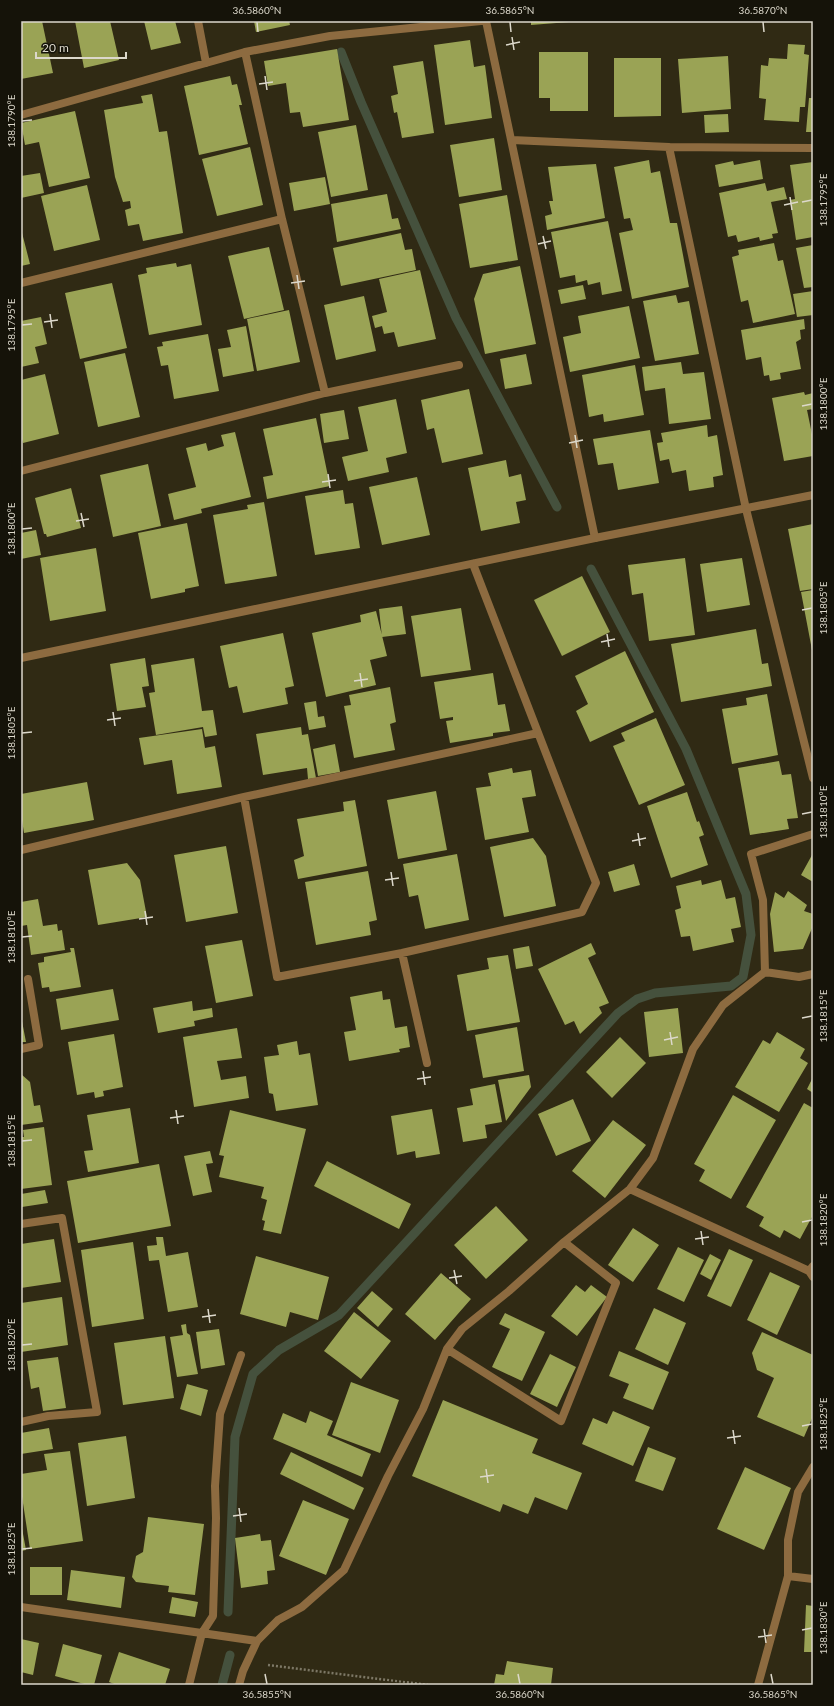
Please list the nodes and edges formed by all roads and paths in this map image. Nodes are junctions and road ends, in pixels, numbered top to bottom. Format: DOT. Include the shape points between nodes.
graph roads {
  1 [pos="198,21"];
  2 [pos="481,21"];
  3 [pos="486,21"];
  4 [pos="245,52"];
  5 [pos="206,63"];
  6 [pos="21,115"];
  7 [pos="512,140"];
  8 [pos="670,146"];
  9 [pos="813,148"];
  10 [pos="282,219"];
  11 [pos="21,284"];
  12 [pos="459,365"];
  13 [pos="324,393"];
  14 [pos="21,471"];
  15 [pos="813,495"];
  16 [pos="746,509"];
  17 [pos="595,538"];
  18 [pos="473,564"];
  19 [pos="21,658"];
  20 [pos="538,733"];
  21 [pos="813,778"];
  22 [pos="244,797"];
  23 [pos="813,834"];
  24 [pos="21,850"];
  25 [pos="402,953"];
  26 [pos="765,972"];
  27 [pos="813,974"];
  28 [pos="28,979"];
  29 [pos="21,1049"];
  30 [pos="427,1063"];
  31 [pos="630,1189"];
  32 [pos="21,1224"];
  33 [pos="564,1242"];
  34 [pos="812,1271"];
  35 [pos="447,1349"];
  36 [pos="241,1356"];
  37 [pos="21,1422"];
  38 [pos="813,1466"];
  39 [pos="788,1576"];
  40 [pos="813,1579"];
  41 [pos="21,1607"];
  42 [pos="202,1633"];
  43 [pos="257,1641"];
  44 [pos="247,1662"];
  45 [pos="189,1685"];
  46 [pos="239,1685"];
  47 [pos="428,1685"];
  48 [pos="758,1685"];
  1 -- 5 [label="street"];
  2 -- 4 [label="street" via="330,36"];
  3 -- 7 [label="street"];
  4 -- 5 [label="street"];
  4 -- 10 [label="street"];
  5 -- 6 [label="street"];
  7 -- 8 [label="street"];
  7 -- 17 [label="street"];
  8 -- 9 [label="street"];
  8 -- 16 [label="street"];
  10 -- 11 [label="street"];
  10 -- 13 [label="street"];
  12 -- 13 [label="street"];
  13 -- 14 [label="street"];
  15 -- 16 [label="street"];
  16 -- 17 [label="street"];
  16 -- 21 [label="street"];
  17 -- 18 [label="street"];
  18 -- 19 [label="street"];
  18 -- 20 [label="street"];
  20 -- 22 [label="street"];
  20 -- 25 [label="street" via="596,883 582,912"];
  22 -- 24 [label="street"];
  22 -- 25 [label="street" via="277,977"];
  23 -- 26 [label="street" via="751,854 762,900"];
  25 -- 30 [label="street"];
  26 -- 27 [label="street" via="799,978"];
  26 -- 31 [label="street" via="722,1005 692,1049 653,1158"];
  28 -- 29 [label="street" via="39,1045"];
  31 -- 33 [label="street"];
  31 -- 34 [label="street"];
  32 -- 37 [label="street" via="62,1218 97,1412 48,1416"];
  33 -- 35 [label="street" via="462,1329"];
  33 -- 35 [label="street" via="616,1284 561,1421"];
  35 -- 43 [label="street" via="423,1409 344,1570 302,1607 278,1620"];
  36 -- 42 [label="street" via="220,1414 215,1486 213,1616"];
  38 -- 39 [label="street" via="798,1492 788,1540"];
  39 -- 40 [label="street"];
  39 -- 48 [label="street"];
  41 -- 42 [label="street"];
  42 -- 43 [label="street"];
  42 -- 45 [label="street"];
  43 -- 44 [label="street"];
  44 -- 46 [label="street"];
  44 -- 47 [label="path"];
}
